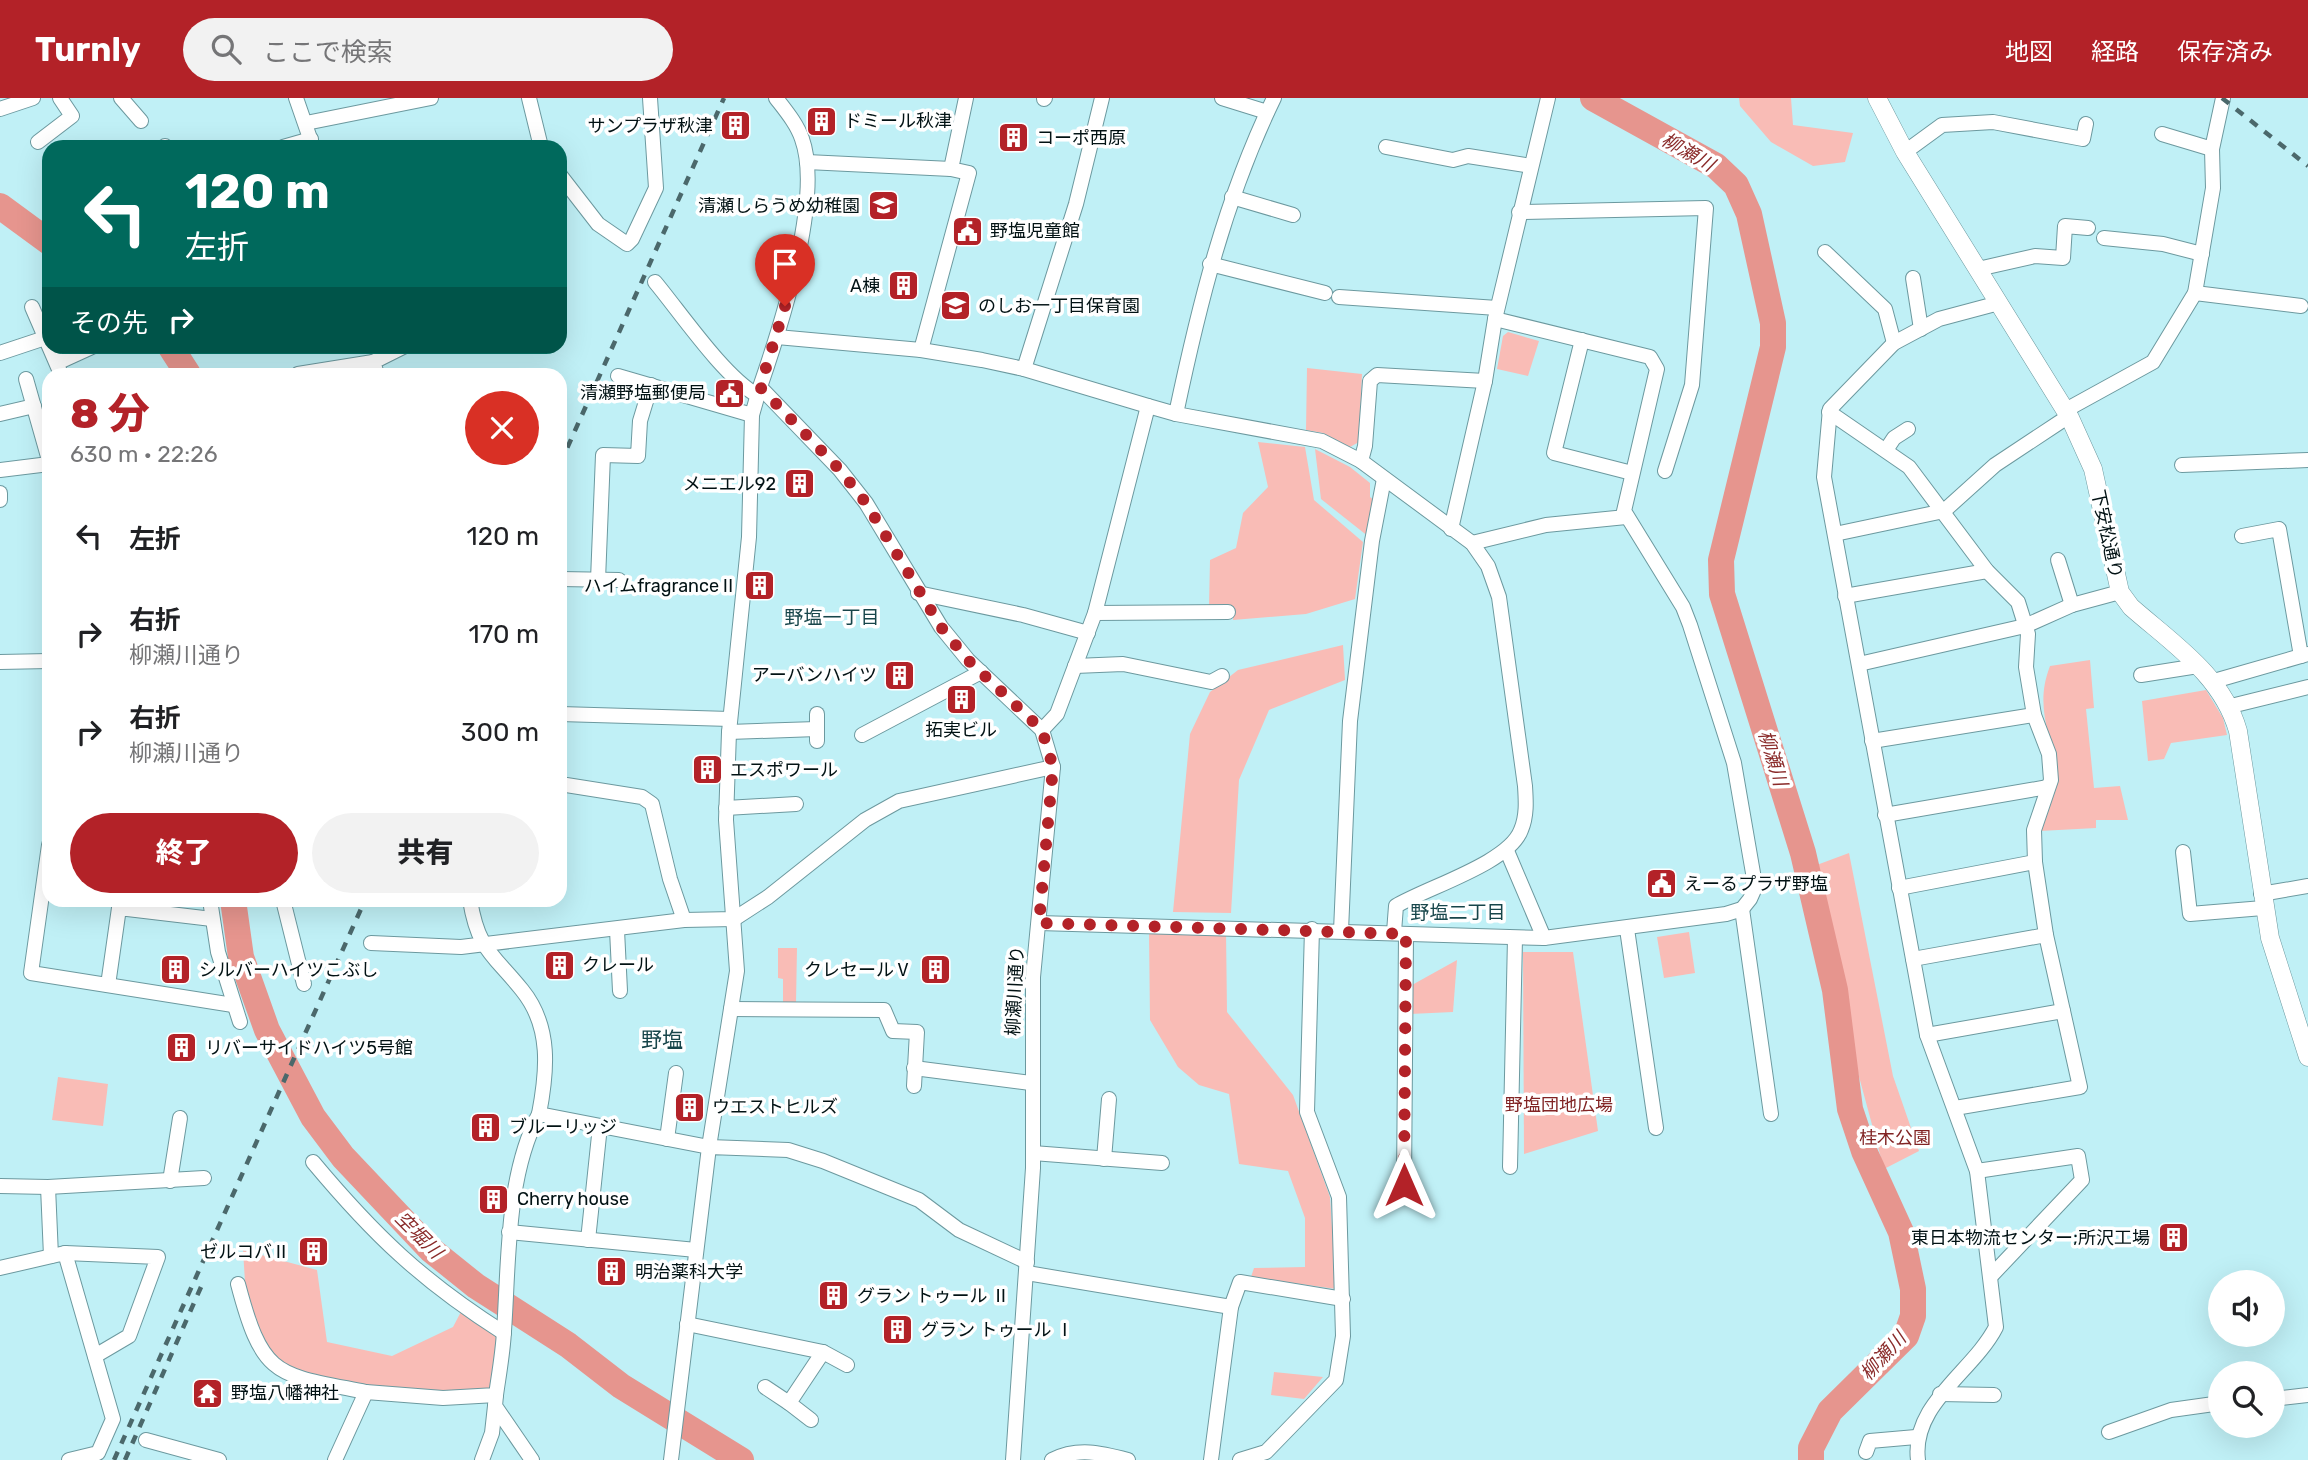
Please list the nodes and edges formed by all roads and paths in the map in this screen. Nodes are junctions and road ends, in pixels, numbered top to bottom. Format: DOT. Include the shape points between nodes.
graph roads {
  1 [pos="33,98"];
  2 [pos="61,98"];
  3 [pos="121,98"];
  4 [pos="296,98"];
  5 [pos="431,98"];
  6 [pos="529,98"];
  7 [pos="650,98"];
  8 [pos="776,98"];
  9 [pos="966,98"];
  10 [pos="1102,98"];
  11 [pos="1222,98"];
  12 [pos="1274,98"];
  13 [pos="1548,98"];
  14 [pos="1877,98"];
  15 [pos="2223,98"];
  16 [pos="0,109"];
  17 [pos="1267,112"];
  18 [pos="141,121"];
  19 [pos="306,122"];
  20 [pos="2086,124"];
  21 [pos="2161,134"];
  22 [pos="311,140"];
  23 [pos="538,140"];
  24 [pos="38,142"];
  25 [pos="1386,147"];
  26 [pos="2212,149"];
  27 [pos="1905,152"];
  28 [pos="807,162"];
  29 [pos="1531,166"];
  30 [pos="951,169"];
  31 [pos="567,184"];
  32 [pos="1232,197"];
  33 [pos="1519,212"];
  34 [pos="1293,215"];
  35 [pos="2088,228"];
  36 [pos="2104,238"];
  37 [pos="1825,252"];
  38 [pos="2202,254"];
  39 [pos="1210,264"];
  40 [pos="1978,269"];
  41 [pos="1913,278"];
  42 [pos="655,282"];
  43 [pos="2195,293"];
  44 [pos="1999,303"];
  45 [pos="2301,306"];
  46 [pos="32,307"];
  47 [pos="1496,313"];
  48 [pos="1921,328"];
  49 [pos="42,331"];
  50 [pos="777,337"];
  51 [pos="42,339"];
  52 [pos="1582,340"];
  53 [pos="1895,343"];
  54 [pos="921,351"];
  55 [pos="0,353"];
  56 [pos="81,354"];
  57 [pos="394,354"];
  58 [pos="60,368"];
  59 [pos="375,368"];
  60 [pos="1024,369"];
  61 [pos="618,376"];
  62 [pos="26,379"];
  63 [pos="1485,381"];
  64 [pos="651,386"];
  65 [pos="758,391"];
  66 [pos="34,406"];
  67 [pos="1148,406"];
  68 [pos="1829,412"];
  69 [pos="0,414"];
  70 [pos="1176,414"];
  71 [pos="2068,414"];
  72 [pos="752,415"];
  73 [pos="1908,429"];
  74 [pos="42,436"];
  75 [pos="1886,450"];
  76 [pos="2308,460"];
  77 [pos="1361,461"];
  78 [pos="42,463"];
  79 [pos="2182,464"];
  80 [pos="0,470"];
  81 [pos="1665,471"];
  82 [pos="1632,473"];
  83 [pos="1384,479"];
  84 [pos="0,493"];
  85 [pos="0,500"];
  86 [pos="1944,511"];
  87 [pos="1626,517"];
  88 [pos="1451,529"];
  89 [pos="1835,534"];
  90 [pos="2242,536"];
  91 [pos="1472,543"];
  92 [pos="2058,560"];
  93 [pos="1987,570"];
  94 [pos="567,579"];
  95 [pos="598,580"];
  96 [pos="619,580"];
  97 [pos="2120,592"];
  98 [pos="918,593"];
  99 [pos="1845,596"];
  100 [pos="2072,605"];
  101 [pos="1228,612"];
  102 [pos="1096,613"];
  103 [pos="2025,626"];
  104 [pos="1088,633"];
  105 [pos="2304,655"];
  106 [pos="42,661"];
  107 [pos="0,662"];
  108 [pos="1859,664"];
  109 [pos="1075,666"];
  110 [pos="2198,666"];
  111 [pos="981,672"];
  112 [pos="2141,675"];
  113 [pos="1222,676"];
  114 [pos="2214,681"];
  115 [pos="2308,687"];
  116 [pos="2231,706"];
  117 [pos="567,714"];
  118 [pos="2034,715"];
  119 [pos="729,725"];
  120 [pos="817,728"];
  121 [pos="1042,730"];
  122 [pos="862,735"];
  123 [pos="1872,741"];
  124 [pos="1053,767"];
  125 [pos="567,785"];
  126 [pos="2048,787"];
  127 [pos="796,804"];
  128 [pos="726,808"];
  129 [pos="1885,815"];
  130 [pos="1507,851"];
  131 [pos="2183,852"];
  132 [pos="2035,862"];
  133 [pos="2308,886"];
  134 [pos="1899,888"];
  135 [pos="42,895"];
  136 [pos="2262,901"];
  137 [pos="211,907"];
  138 [pos="285,907"];
  139 [pos="471,907"];
  140 [pos="1742,909"];
  141 [pos="212,919"];
  142 [pos="734,919"];
  143 [pos="684,920"];
  144 [pos="1039,923"];
  145 [pos="1312,929"];
  146 [pos="1628,929"];
  147 [pos="617,930"];
  148 [pos="1341,931"];
  149 [pos="1400,933"];
  150 [pos="2046,935"];
  151 [pos="1515,938"];
  152 [pos="1544,938"];
  153 [pos="371,943"];
  154 [pos="483,945"];
  155 [pos="1913,959"];
  156 [pos="304,984"];
  157 [pos="108,985"];
  158 [pos="620,991"];
  159 [pos="233,1005"];
  160 [pos="731,1009"];
  161 [pos="2063,1011"];
  162 [pos="240,1022"];
  163 [pos="1927,1035"];
  164 [pos="2308,1057"];
  165 [pos="914,1068"];
  166 [pos="676,1073"];
  167 [pos="1031,1083"];
  168 [pos="914,1086"];
  169 [pos="1109,1099"];
  170 [pos="1955,1108"];
  171 [pos="539,1114"];
  172 [pos="1771,1114"];
  173 [pos="180,1118"];
  174 [pos="600,1126"];
  175 [pos="1656,1128"];
  176 [pos="667,1139"];
  177 [pos="709,1147"];
  178 [pos="1033,1153"];
  179 [pos="1104,1159"];
  180 [pos="313,1161"];
  181 [pos="1162,1163"];
  182 [pos="1510,1167"];
  183 [pos="1978,1171"];
  184 [pos="204,1178"];
  185 [pos="170,1181"];
  186 [pos="1404,1185"];
  187 [pos="0,1186"];
  188 [pos="48,1187"];
  189 [pos="509,1232"];
  190 [pos="589,1240"];
  191 [pos="696,1250"];
  192 [pos="58,1255"];
  193 [pos="0,1268"];
  194 [pos="1027,1268"];
  195 [pos="1991,1276"];
  196 [pos="238,1284"];
  197 [pos="1342,1299"];
  198 [pos="1231,1307"];
  199 [pos="687,1324"];
  200 [pos="504,1330"];
  201 [pos="823,1352"];
  202 [pos="95,1356"];
  203 [pos="847,1365"];
  204 [pos="765,1387"];
  205 [pos="366,1392"];
  206 [pos="1940,1394"];
  207 [pos="1994,1395"];
  208 [pos="2308,1395"];
  209 [pos="2285,1398"];
  210 [pos="496,1401"];
  211 [pos="789,1403"];
  212 [pos="2208,1405"];
  213 [pos="811,1420"];
  214 [pos="2109,1432"];
  215 [pos="1916,1437"];
  216 [pos="146,1440"];
  217 [pos="1866,1452"];
  218 [pos="671,1456"];
  219 [pos="69,1460"];
  220 [pos="219,1460"];
  221 [pos="335,1460"];
  222 [pos="482,1460"];
  223 [pos="532,1460"];
  224 [pos="1013,1460"];
  225 [pos="1052,1460"];
  226 [pos="1128,1460"];
  227 [pos="1211,1460"];
  228 [pos="1240,1460"];
  229 [pos="1918,1460"];
  1 -- 16 [label="street"];
  2 -- 24 [label="street" via="72,116"];
  3 -- 18 [label="street"];
  4 -- 19 [label="street"];
  5 -- 19 [label="street"];
  6 -- 23 [label="street"];
  7 -- 31 [label="street" via="656,188 627,244 598,224"];
  8 -- 28 [label="street" via="802,138"];
  9 -- 30 [label="street"];
  10 -- 60 [label="street" via="1076,204"];
  11 -- 17 [label="street"];
  12 -- 17 [label="street"];
  13 -- 29 [label="street"];
  14 -- 27 [label="street, 下安松通り"];
  15 -- 26 [label="street"];
  17 -- 32 [label="street"];
  19 -- 22 [label="street"];
  20 -- 27 [label="street" via="2083,139 1993,122 1942,125"];
  21 -- 26 [label="street"];
  25 -- 29 [label="street" via="1453,160 1468,156"];
  26 -- 38 [label="street" via="2213,188"];
  27 -- 40 [label="street, 下安松通り"];
  28 -- 30 [label="street"];
  28 -- 50 [label="street" via="799,251"];
  29 -- 33 [label="street"];
  30 -- 54 [label="street" via="969,173"];
  32 -- 34 [label="street"];
  32 -- 39 [label="street"];
  33 -- 47 [label="street"];
  33 -- 81 [label="street" via="1706,208 1692,384"];
  35 -- 40 [label="street" via="2065,226 2063,258 2035,256"];
  36 -- 38 [label="street" via="2163,244"];
  37 -- 53 [label="street" via="1885,309"];
  38 -- 43 [label="street"];
  39 -- 47 [label="street" via="1332,295"];
  39 -- 70 [label="street"];
  40 -- 44 [label="street, 下安松通り"];
  41 -- 48 [label="street"];
  42 -- 65 [label="street, 柳瀬川通り" via="742,383"];
  43 -- 45 [label="street"];
  43 -- 71 [label="street" via="2153,362 2073,406"];
  44 -- 48 [label="street"];
  44 -- 71 [label="street, 下安松通り"];
  46 -- 49 [label="street"];
  47 -- 52 [label="street"];
  47 -- 63 [label="street"];
  48 -- 53 [label="street"];
  50 -- 54 [label="street"];
  50 -- 65 [label="street"];
  51 -- 55 [label="street"];
  52 -- 82 [label="street" via="1650,357 1657,369"];
  52 -- 82 [label="street" via="1554,453"];
  53 -- 68 [label="street"];
  54 -- 60 [label="street"];
  56 -- 58 [label="street"];
  57 -- 59 [label="street"];
  60 -- 67 [label="street"];
  61 -- 64 [label="street"];
  62 -- 66 [label="street"];
  63 -- 77 [label="street" via="1377,375 1370,381"];
  63 -- 88 [label="street"];
  64 -- 72 [label="street"];
  64 -- 95 [label="street" via="640,421 638,456 603,455"];
  65 -- 72 [label="street"];
  65 -- 98 [label="street, 柳瀬川通り" via="857,492"];
  66 -- 69 [label="street"];
  66 -- 74 [label="street"];
  67 -- 70 [label="street"];
  67 -- 102 [label="street"];
  68 -- 75 [label="street"];
  68 -- 89 [label="street" via="1824,477"];
  70 -- 77 [label="street" via="1315,439"];
  71 -- 86 [label="street" via="1995,465"];
  71 -- 97 [label="street, 下安松通り" via="2093,469"];
  72 -- 119 [label="street" via="749,537"];
  73 -- 75 [label="street"];
  75 -- 86 [label="street" via="1909,467"];
  76 -- 79 [label="street"];
  77 -- 83 [label="street"];
  78 -- 80 [label="street"];
  82 -- 87 [label="street"];
  83 -- 88 [label="street"];
  83 -- 148 [label="street" via="1350,721"];
  84 -- 85 [label="street"];
  86 -- 89 [label="street"];
  86 -- 93 [label="street"];
  87 -- 91 [label="street" via="1546,525"];
  87 -- 140 [label="street" via="1683,607 1715,697 1734,762 1753,873 1754,890"];
  88 -- 91 [label="street"];
  89 -- 99 [label="street"];
  90 -- 105 [label="street" via="2279,529"];
  91 -- 130 [label="street" via="1488,566 1499,597 1525,786 1521,831"];
  92 -- 100 [label="street"];
  93 -- 99 [label="street"];
  93 -- 103 [label="street" via="2018,602"];
  94 -- 95 [label="street"];
  95 -- 96 [label="street"];
  97 -- 100 [label="street"];
  97 -- 110 [label="street, 下安松通り"];
  98 -- 104 [label="street"];
  98 -- 111 [label="street, 柳瀬川通り" via="936,622"];
  99 -- 108 [label="street"];
  100 -- 103 [label="street"];
  101 -- 102 [label="street"];
  102 -- 104 [label="street"];
  103 -- 108 [label="street"];
  103 -- 118 [label="street"];
  104 -- 109 [label="street"];
  105 -- 114 [label="street"];
  106 -- 107 [label="street"];
  108 -- 123 [label="street"];
  109 -- 113 [label="street" via="1123,664 1211,682"];
  109 -- 121 [label="street" via="1057,714"];
  110 -- 112 [label="street"];
  110 -- 114 [label="street, 下安松通り"];
  111 -- 121 [label="street, 柳瀬川通り"];
  111 -- 122 [label="street"];
  114 -- 116 [label="street, 下安松通り"];
  115 -- 116 [label="street"];
  116 -- 136 [label="street, 下安松通り"];
  117 -- 119 [label="street"];
  118 -- 123 [label="street"];
  118 -- 126 [label="street" via="2049,754"];
  119 -- 120 [label="street"];
  119 -- 128 [label="street"];
  121 -- 124 [label="street, 柳瀬川通り"];
  123 -- 129 [label="street"];
  124 -- 142 [label="street" via="899,801 865,820"];
  124 -- 144 [label="street, 柳瀬川通り"];
  125 -- 143 [label="street" via="642,797 652,804"];
  126 -- 129 [label="street"];
  126 -- 132 [label="street" via="2034,830"];
  127 -- 128 [label="street"];
  128 -- 142 [label="street"];
  129 -- 134 [label="street"];
  130 -- 149 [label="street" via="1396,906"];
  130 -- 152 [label="street"];
  131 -- 136 [label="street" via="2190,914"];
  132 -- 134 [label="street"];
  132 -- 150 [label="street"];
  133 -- 136 [label="street"];
  134 -- 155 [label="street"];
  135 -- 157 [label="street" via="31,973"];
  136 -- 164 [label="street, 下安松通り" via="2279,972"];
  137 -- 141 [label="street"];
  138 -- 156 [label="street"];
  139 -- 154 [label="street"];
  140 -- 146 [label="street"];
  140 -- 172 [label="street"];
  141 -- 157 [label="street" via="119,908"];
  141 -- 159 [label="street"];
  142 -- 143 [label="street"];
  142 -- 160 [label="street" via="737,971"];
  143 -- 147 [label="street"];
  144 -- 145 [label="street"];
  144 -- 167 [label="street, 柳瀬川通り"];
  145 -- 148 [label="street"];
  145 -- 197 [label="street" via="1307,1112 1339,1197"];
  146 -- 152 [label="street"];
  146 -- 175 [label="street"];
  147 -- 154 [label="street"];
  147 -- 158 [label="street"];
  148 -- 149 [label="street"];
  149 -- 151 [label="street"];
  149 -- 186 [label="street"];
  150 -- 155 [label="street"];
  150 -- 161 [label="street"];
  151 -- 152 [label="street"];
  151 -- 182 [label="street"];
  153 -- 154 [label="street"];
  154 -- 171 [label="street" via="524,992 537,1017 547,1051"];
  155 -- 163 [label="street"];
  157 -- 159 [label="street"];
  159 -- 162 [label="street"];
  160 -- 165 [label="street" via="884,1010 893,1031 917,1032"];
  160 -- 177 [label="street"];
  161 -- 163 [label="street"];
  161 -- 170 [label="street" via="2080,1087"];
  163 -- 170 [label="street"];
  165 -- 167 [label="street"];
  165 -- 168 [label="street"];
  166 -- 176 [label="street"];
  167 -- 178 [label="street, 柳瀬川通り"];
  169 -- 179 [label="street"];
  170 -- 183 [label="street"];
  171 -- 174 [label="street"];
  171 -- 189 [label="street" via="528,1135"];
  173 -- 185 [label="street"];
  174 -- 176 [label="street"];
  174 -- 190 [label="street"];
  176 -- 177 [label="street"];
  177 -- 191 [label="street"];
  177 -- 194 [label="street" via="788,1150 823,1161 909,1195"];
  178 -- 179 [label="street"];
  178 -- 194 [label="street, 柳瀬川通り"];
  179 -- 181 [label="street"];
  180 -- 200 [label="street" via="391,1250 421,1276"];
  183 -- 195 [label="street"];
  183 -- 195 [label="street" via="2078,1156 2082,1180"];
  184 -- 185 [label="street"];
  185 -- 188 [label="street"];
  187 -- 188 [label="street"];
  188 -- 192 [label="street"];
  189 -- 190 [label="street"];
  189 -- 200 [label="street"];
  190 -- 191 [label="street"];
  191 -- 199 [label="street"];
  192 -- 193 [label="street"];
  192 -- 202 [label="street"];
  192 -- 202 [label="street" via="158,1257 129,1336"];
  194 -- 198 [label="street"];
  194 -- 224 [label="street, 柳瀬川通り"];
  195 -- 206 [label="street" via="1996,1326"];
  196 -- 205 [label="street" via="252,1331 270,1363 285,1375"];
  197 -- 198 [label="street" via="1240,1282"];
  197 -- 228 [label="street" via="1343,1336 1336,1380 1266,1452"];
  198 -- 227 [label="street"];
  199 -- 201 [label="street"];
  199 -- 218 [label="street"];
  200 -- 210 [label="street"];
  201 -- 203 [label="street"];
  201 -- 211 [label="street"];
  202 -- 219 [label="street" via="113,1419 98,1453"];
  204 -- 211 [label="street"];
  205 -- 210 [label="street"];
  205 -- 221 [label="street"];
  206 -- 207 [label="street"];
  206 -- 215 [label="street"];
  208 -- 209 [label="street"];
  210 -- 222 [label="street"];
  210 -- 223 [label="street"];
  211 -- 213 [label="street"];
  212 -- 214 [label="street" via="2171,1410"];
  215 -- 217 [label="street" via="1870,1441"];
  215 -- 229 [label="street"];
  216 -- 220 [label="street"];
  225 -- 226 [label="street" via="1067,1453 1093,1451"];
}
